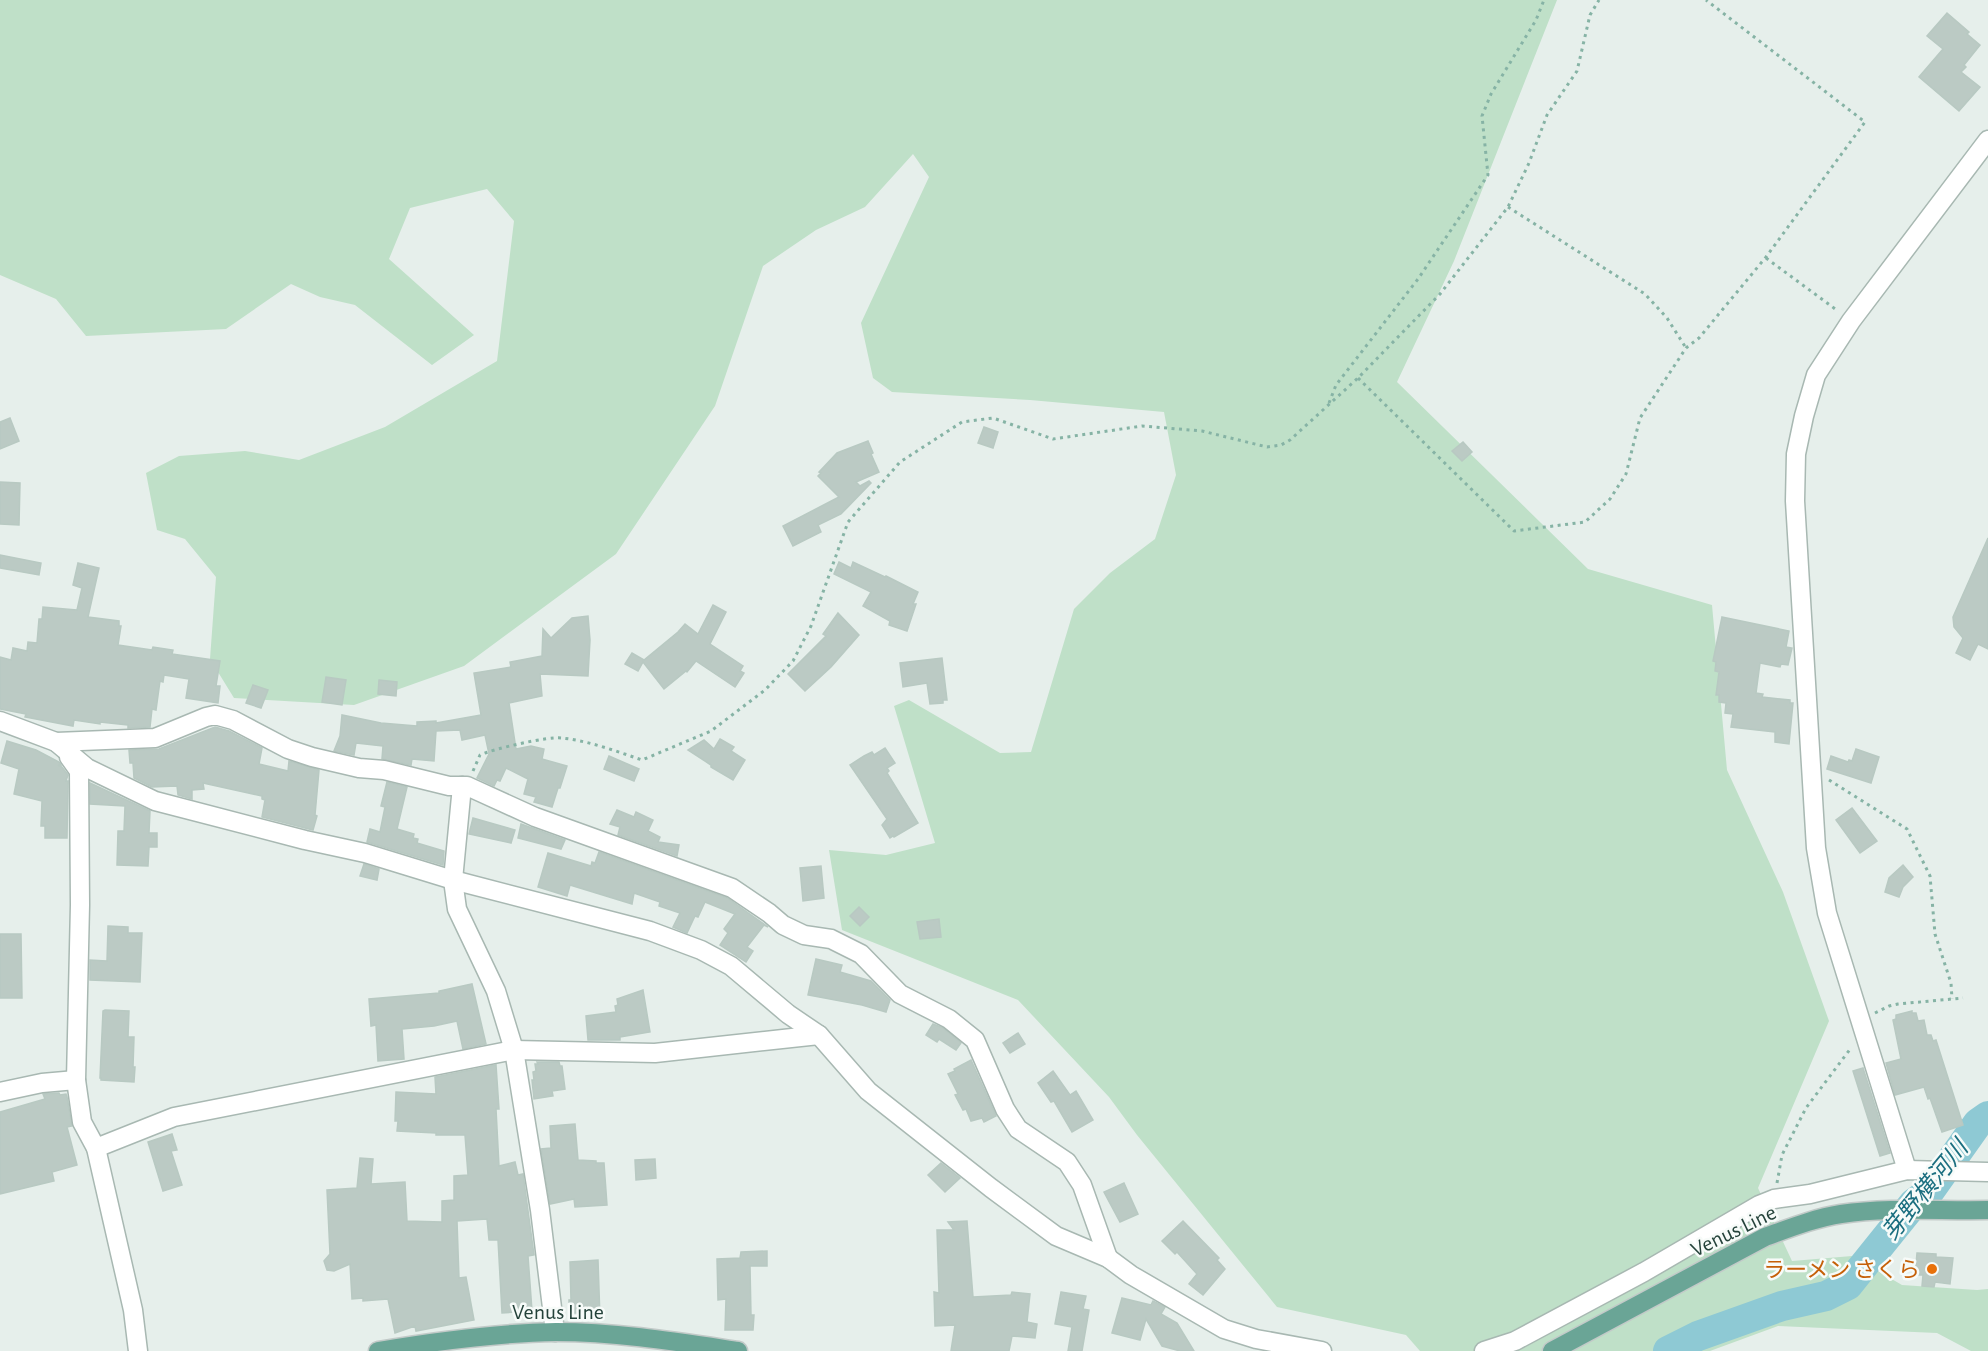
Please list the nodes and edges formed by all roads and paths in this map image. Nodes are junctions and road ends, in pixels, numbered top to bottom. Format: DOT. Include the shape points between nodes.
graph roads {
  1 [pos="1544,0"];
  2 [pos="1599,0"];
  3 [pos="1706,0"];
  4 [pos="1988,140"];
  5 [pos="1508,207"];
  6 [pos="1766,257"];
  7 [pos="1851,321"];
  8 [pos="1686,348"];
  9 [pos="1358,378"];
  10 [pos="1328,404"];
  11 [pos="0,721"];
  12 [pos="56,742"];
  13 [pos="1811,774"];
  14 [pos="464,786"];
  15 [pos="453,880"];
  16 [pos="1964,998"];
  17 [pos="1952,999"];
  18 [pos="1863,1032"];
  19 [pos="819,1035"];
  20 [pos="514,1050"];
  21 [pos="76,1080"];
  22 [pos="0,1092"];
  23 [pos="96,1148"];
  24 [pos="1912,1171"];
  25 [pos="1988,1172"];
  26 [pos="1810,1194"];
  27 [pos="1774,1199"];
  28 [pos="1988,1210"];
  29 [pos="1813,1221"];
  30 [pos="1108,1258"];
  31 [pos="555,1332"];
  32 [pos="138,1351"];
  33 [pos="378,1351"];
  34 [pos="738,1351"];
  35 [pos="1322,1351"];
  36 [pos="1484,1351"];
  37 [pos="1552,1351"];
  1 -- 10 [label="path" via="1482,116 1488,175 1418,279 1336,385"];
  2 -- 5 [label="path" via="1590,15 1576,70 1547,115"];
  3 -- 6 [label="path" via="1865,122"];
  4 -- 7 [label="street"];
  5 -- 8 [label="path" via="1645,294 1667,318"];
  5 -- 9 [label="path" via="1440,294"];
  6 -- 7 [label="path"];
  6 -- 8 [label="path" via="1699,338"];
  7 -- 13 [label="street" via="1816,375 1796,454 1795,501"];
  8 -- 9 [label="path" via="1640,418 1626,474 1610,499 1585,522 1514,531"];
  9 -- 10 [label="path"];
  10 -- 14 [label="path" via="1290,440 1267,447 1202,431 1152,426 1053,439 993,418 962,422 900,462 848,522 811,626 793,661 765,690 711,731 642,760 560,738 491,750 480,755"];
  11 -- 12 [label="street"];
  12 -- 14 [label="street" via="155,738 215,715 312,757"];
  12 -- 15 [label="street" via="87,768 155,801 365,853"];
  12 -- 21 [label="street" via="79,771 81,905"];
  13 -- 17 [label="path" via="1830,780 1907,829 1930,876 1935,934 1951,982"];
  13 -- 18 [label="street" via="1816,848 1827,913"];
  14 -- 15 [label="street"];
  14 -- 30 [label="street" via="535,817 732,888 783,925 804,935 831,939 861,954 900,994 949,1019 975,1041 1018,1130 1067,1162 1082,1185"];
  15 -- 19 [label="street" via="650,931 701,951 731,966"];
  15 -- 20 [label="street" via="457,909 496,991"];
  16 -- 17 [label="path"];
  17 -- 18 [label="path" via="1888,1006 1873,1014"];
  18 -- 24 [label="street"];
  18 -- 27 [label="path" via="1806,1108 1782,1155"];
  19 -- 20 [label="street" via="655,1053"];
  19 -- 30 [label="street" via="868,1091 991,1188 1056,1236"];
  20 -- 23 [label="street" via="174,1117"];
  20 -- 31 [label="street"];
  21 -- 22 [label="street"];
  21 -- 23 [label="street" via="82,1122"];
  23 -- 32 [label="street" via="133,1310"];
  24 -- 25 [label="street"];
  24 -- 26 [label="street"];
  26 -- 27 [label="street"];
  26 -- 29 [label="street"];
  27 -- 36 [label="street" via="1525,1336"];
  28 -- 29 [label="main road, Venus Line" via="1898,1211"];
  29 -- 37 [label="main road, Venus Line" via="1766,1237"];
  30 -- 35 [label="street" via="1224,1329"];
  31 -- 33 [label="main road, Venus Line" via="482,1336"];
  31 -- 34 [label="main road, Venus Line" via="663,1340"];
}
